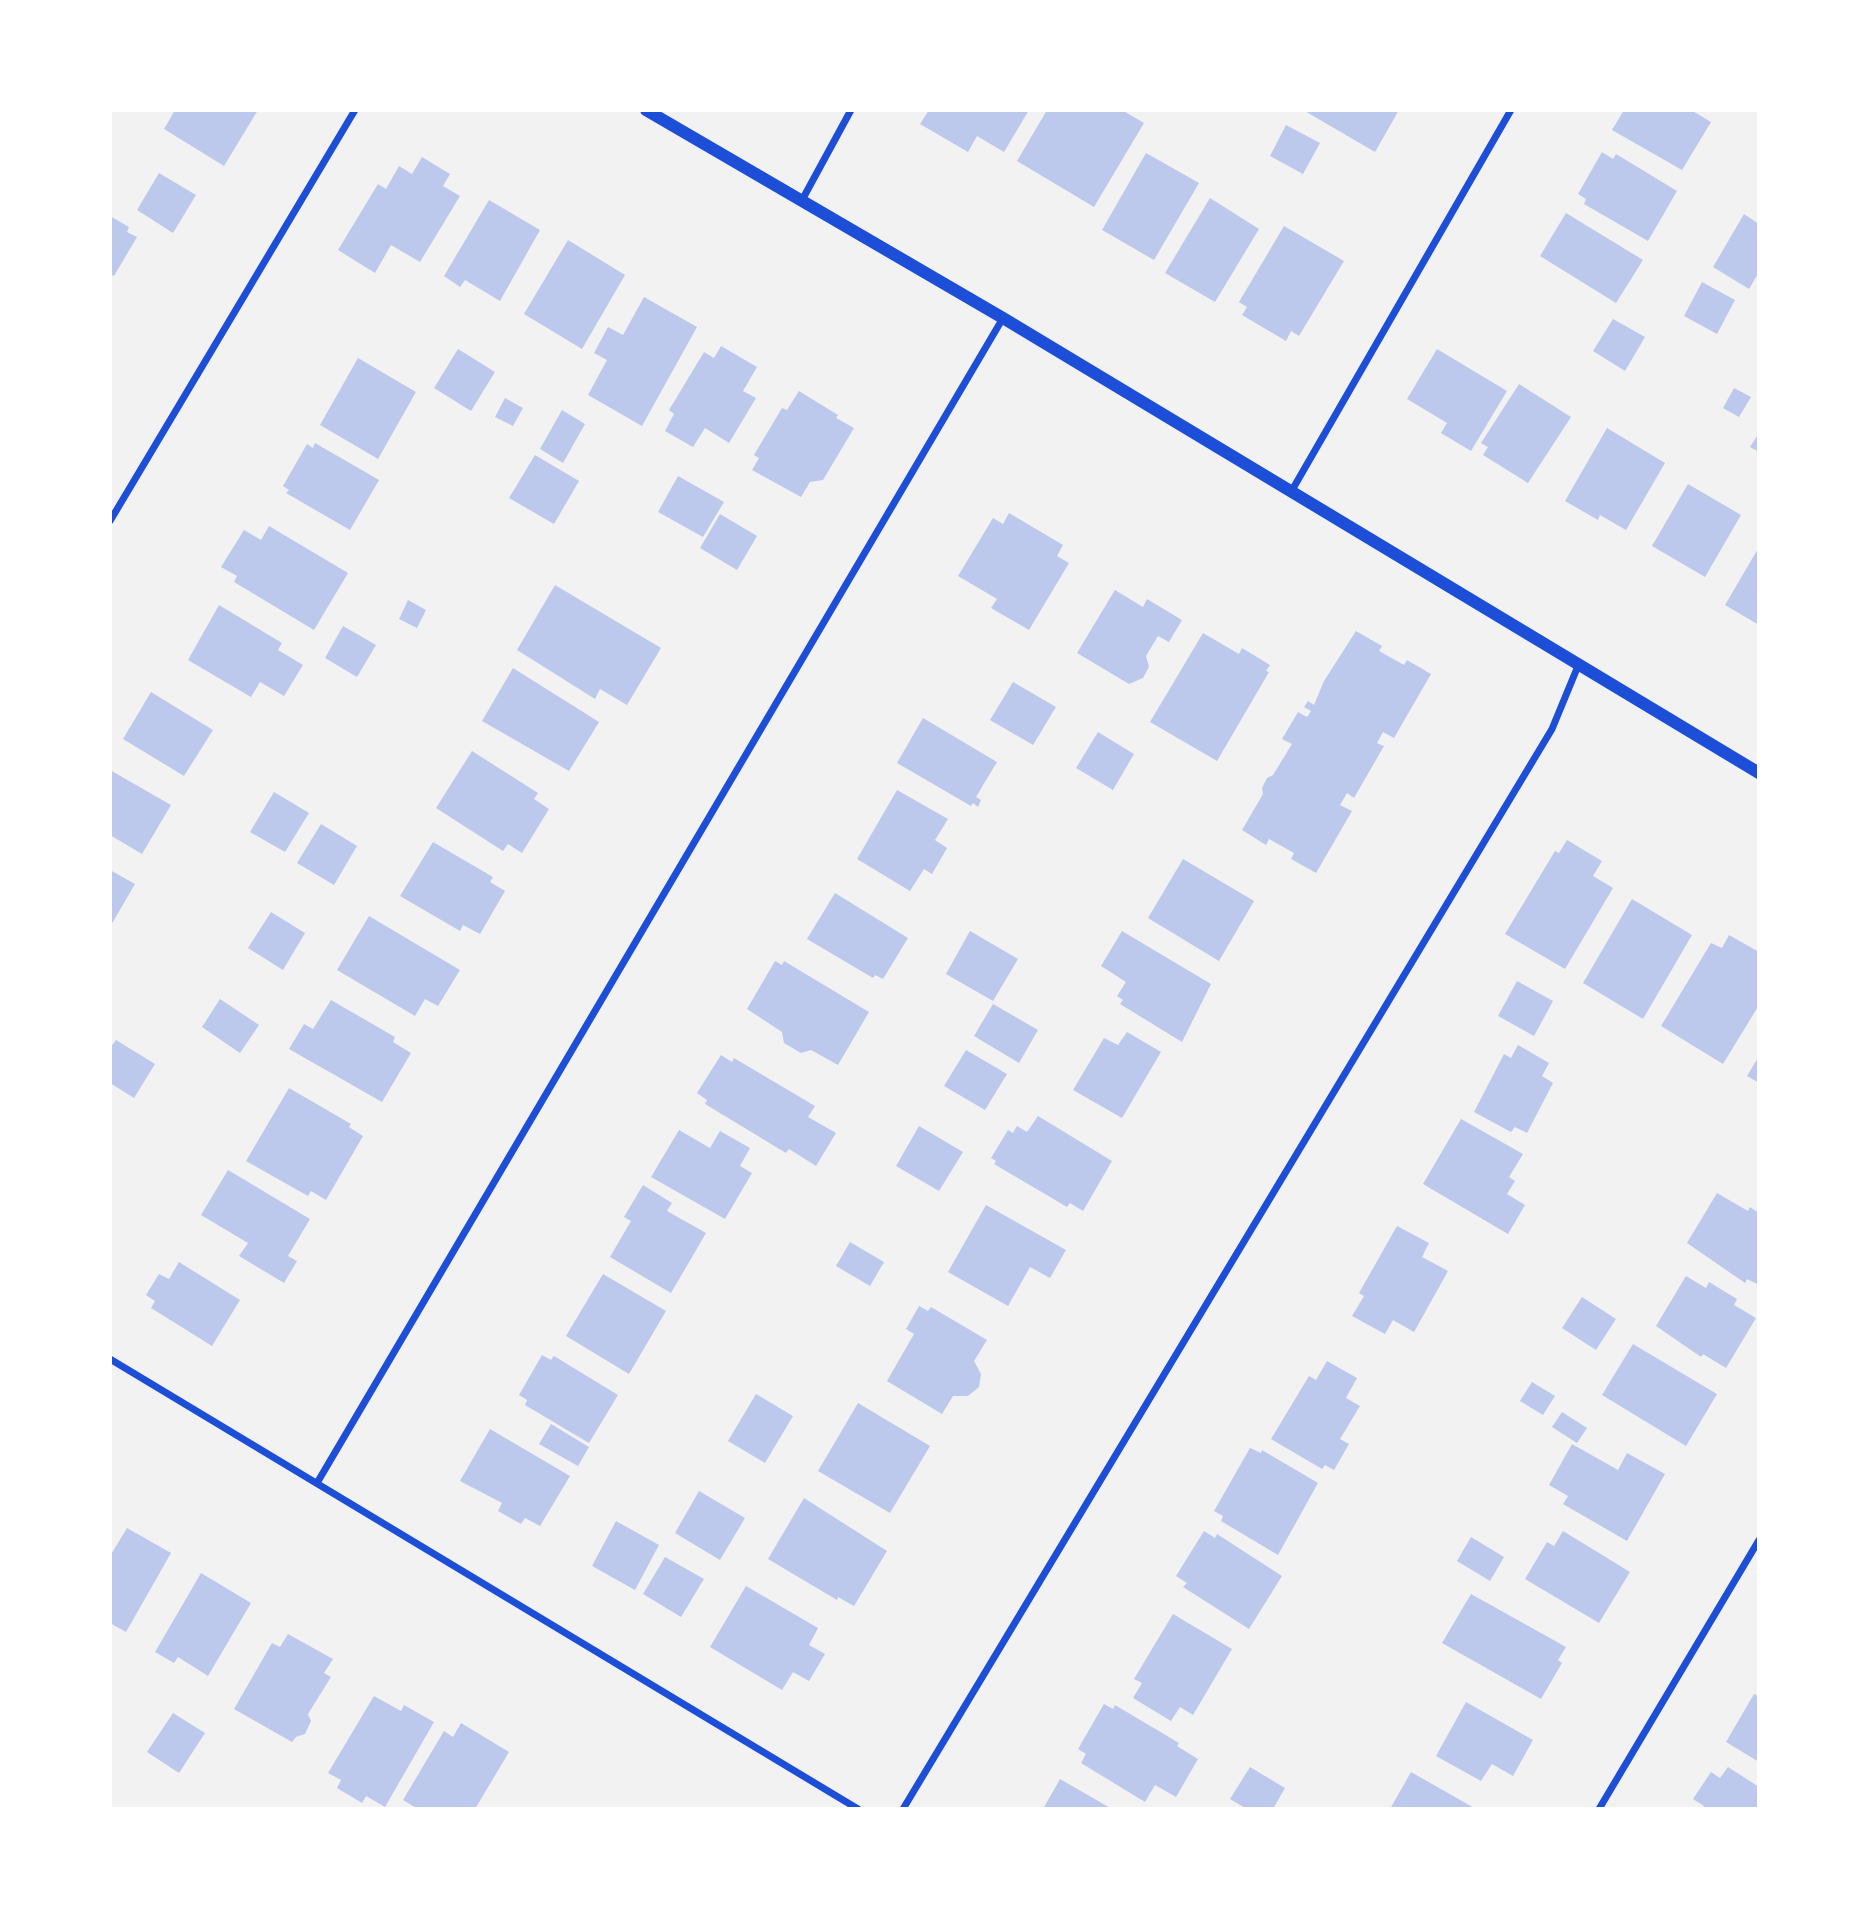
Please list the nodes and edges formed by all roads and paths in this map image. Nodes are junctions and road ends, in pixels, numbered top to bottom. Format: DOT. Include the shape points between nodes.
graph roads {
  1 [pos="355,110"];
  2 [pos="646,110"];
  3 [pos="851,110"];
  4 [pos="1511,110"];
  5 [pos="800,202"];
  6 [pos="1003,318"];
  7 [pos="1290,492"];
  8 [pos="110,521"];
  9 [pos="1578,666"];
  10 [pos="1759,773"];
  11 [pos="110,1359"];
  12 [pos="317,1483"];
  13 [pos="1759,1540"];
  14 [pos="858,1809"];
  15 [pos="904,1809"];
  16 [pos="1599,1809"];
  1 -- 8 [label="street"];
  2 -- 5 [label="street"];
  3 -- 5 [label="street"];
  4 -- 7 [label="street"];
  5 -- 6 [label="street"];
  6 -- 7 [label="street"];
  6 -- 12 [label="street"];
  7 -- 9 [label="street"];
  9 -- 10 [label="street"];
  9 -- 15 [label="street" via="1552,729"];
  11 -- 12 [label="street"];
  12 -- 14 [label="street"];
  13 -- 16 [label="street"];
}
